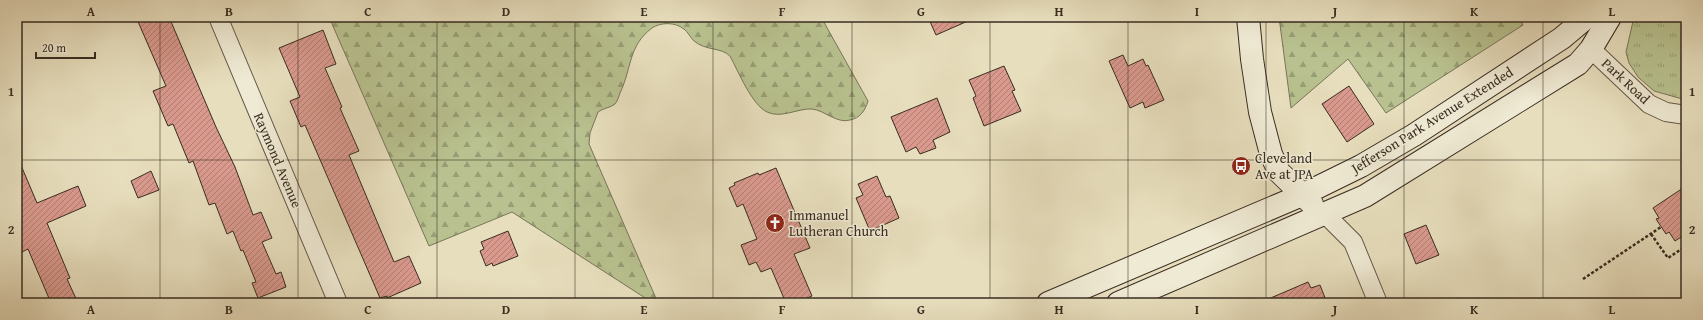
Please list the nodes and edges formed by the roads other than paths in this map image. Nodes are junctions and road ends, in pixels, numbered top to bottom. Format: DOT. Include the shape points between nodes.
graph roads {
  1 [pos="218,17"];
  2 [pos="1248,17"];
  3 [pos="1587,17"];
  4 [pos="1610,17"];
  5 [pos="1591,49"];
  6 [pos="1686,115"];
  7 [pos="1302,195"];
  8 [pos="1325,214"];
  9 [pos="338,303"];
  10 [pos="1048,303"];
  11 [pos="1118,303"];
  12 [pos="1378,303"];
  1 -- 9 [label="street, Raymond Avenue"];
  2 -- 7 [label="street" via="1260,112 1271,154 1279,172"];
  3 -- 7 [label="street, Jefferson Park Avenue Extended" via="1562,38 1414,135 1361,166"];
  4 -- 5 [label="street, Jefferson Park Avenue Extended"];
  5 -- 6 [label="street, Park Road" via="1649,104 1666,112"];
  5 -- 8 [label="street, Jefferson Park Avenue Extended" via="1578,64 1550,82 1365,196"];
  7 -- 8 [label="street"];
  7 -- 10 [label="street, Jefferson Park Avenue Extended"];
  8 -- 11 [label="street, Jefferson Park Avenue Extended"];
  8 -- 12 [label="street" via="1353,242"];
}
